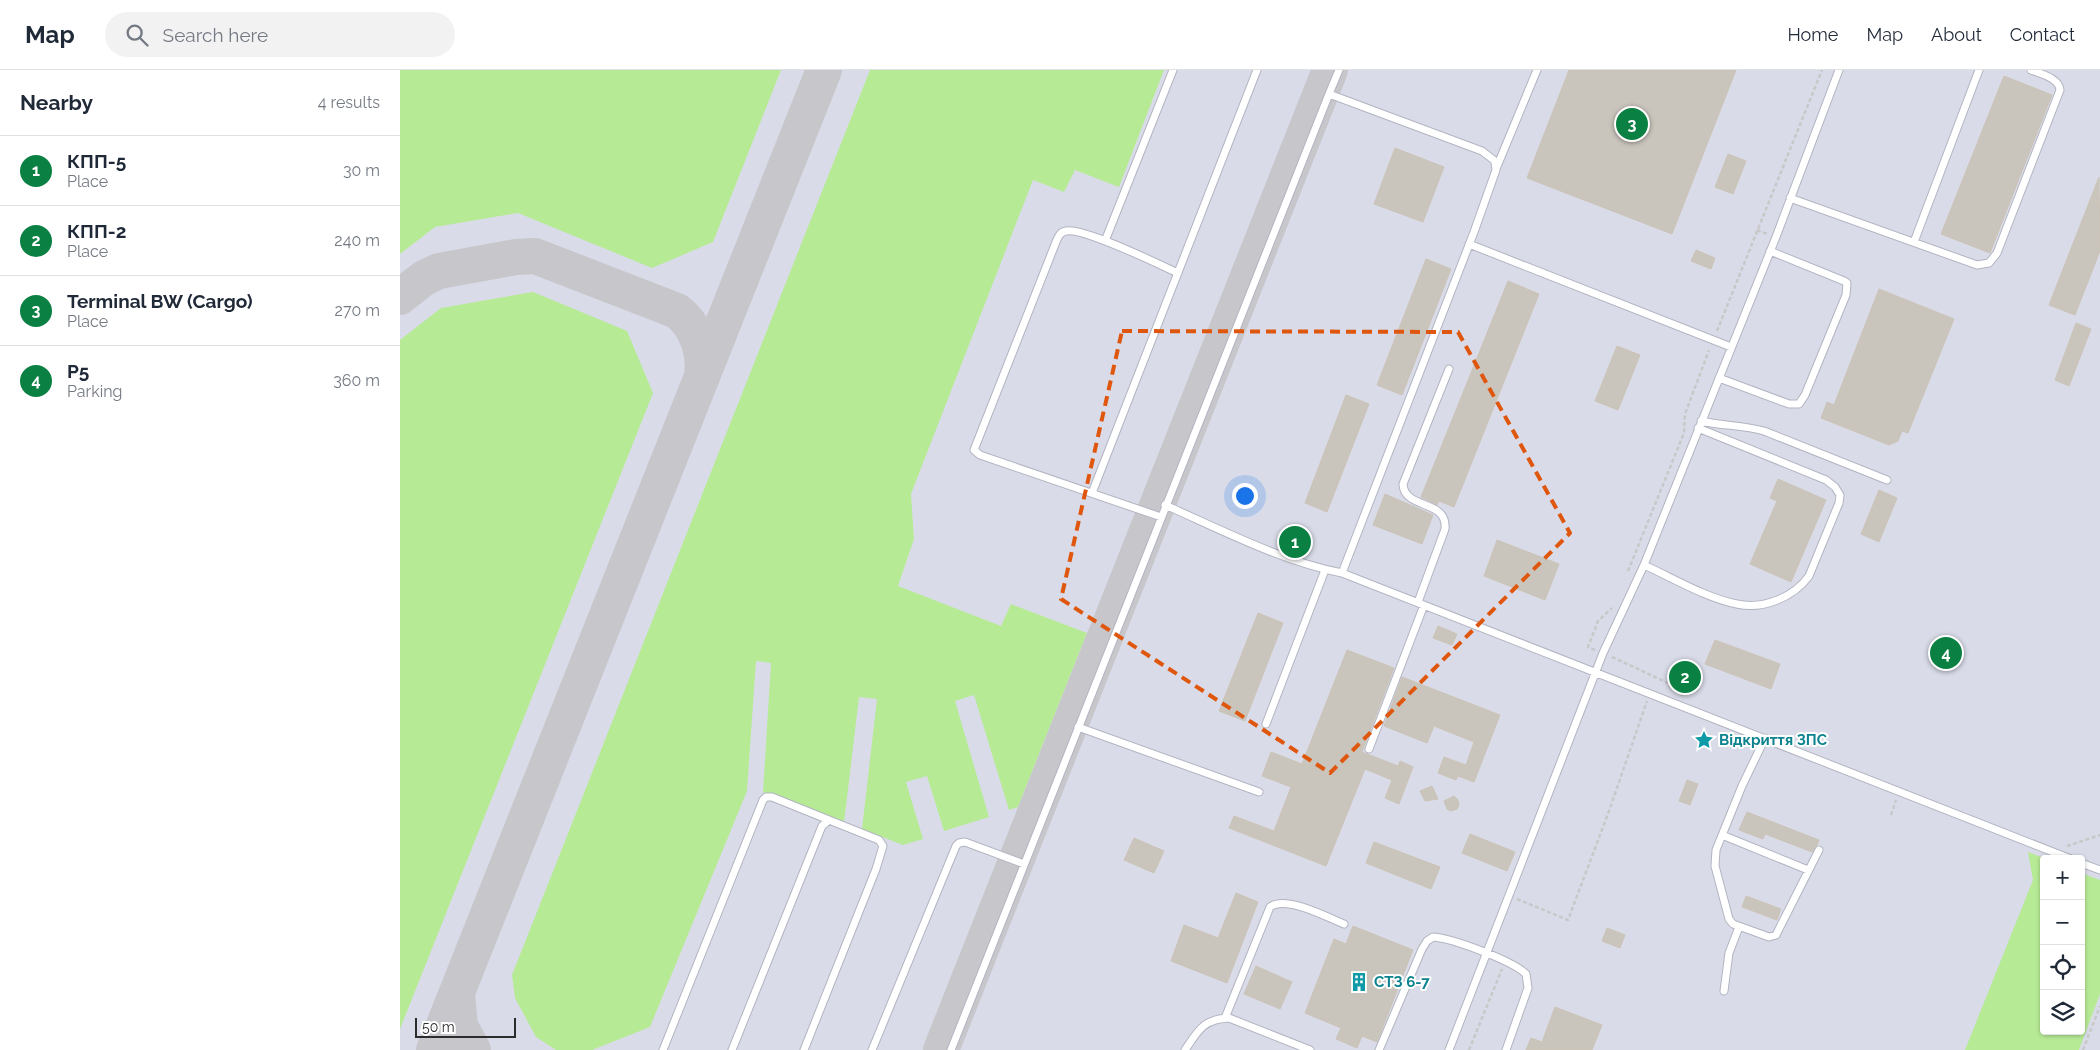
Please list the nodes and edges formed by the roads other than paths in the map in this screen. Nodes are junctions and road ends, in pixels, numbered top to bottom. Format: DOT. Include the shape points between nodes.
graph roads {
  1 [pos="1172,70"];
  2 [pos="1257,70"];
  3 [pos="1338,70"];
  4 [pos="1537,70"];
  5 [pos="1839,70"];
  6 [pos="1979,70"];
  7 [pos="2030,70"];
  8 [pos="1329,94"];
  9 [pos="1496,170"];
  10 [pos="1790,198"];
  11 [pos="1105,241"];
  12 [pos="1914,242"];
  13 [pos="1469,244"];
  14 [pos="1770,251"];
  15 [pos="1178,273"];
  16 [pos="1731,347"];
  17 [pos="1449,368"];
  18 [pos="1719,378"];
  19 [pos="1700,425"];
  20 [pos="1887,480"];
  21 [pos="1092,493"];
  22 [pos="1165,505"];
  23 [pos="1161,517"];
  24 [pos="1644,565"];
  25 [pos="1325,570"];
  26 [pos="1342,573"];
  27 [pos="1421,604"];
  28 [pos="1596,672"];
  29 [pos="1266,724"];
  30 [pos="1078,727"];
  31 [pos="1765,738"];
  32 [pos="1369,749"];
  33 [pos="1259,792"];
  34 [pos="829,820"];
  35 [pos="1722,835"];
  36 [pos="1819,850"];
  37 [pos="2061,855"];
  38 [pos="1024,864"];
  39 [pos="2085,864"];
  40 [pos="1808,870"];
  41 [pos="2100,870"];
  42 [pos="1344,924"];
  43 [pos="1738,927"];
  44 [pos="1486,954"];
  45 [pos="1724,992"];
  46 [pos="1225,1018"];
  47 [pos="663,1050"];
  48 [pos="732,1050"];
  49 [pos="804,1050"];
  50 [pos="872,1050"];
  51 [pos="951,1050"];
  52 [pos="1185,1050"];
  53 [pos="1310,1050"];
  54 [pos="1380,1050"];
  55 [pos="1449,1050"];
  56 [pos="1506,1050"];
  1 -- 11 [label="lane"];
  2 -- 15 [label="lane"];
  3 -- 8 [label="lane"];
  4 -- 9 [label="lane"];
  5 -- 10 [label="lane"];
  6 -- 12 [label="lane"];
  7 -- 12 [label="lane" via="2055,81 2060,90 1995,256 1989,263 1977,265"];
  8 -- 9 [label="lane" via="1482,151 1495,161"];
  8 -- 22 [label="lane"];
  9 -- 13 [label="lane"];
  10 -- 12 [label="lane"];
  10 -- 14 [label="lane"];
  11 -- 15 [label="lane"];
  11 -- 21 [label="lane" via="1067,230 1059,235 974,450 980,455"];
  13 -- 16 [label="lane"];
  13 -- 26 [label="lane"];
  14 -- 16 [label="lane"];
  14 -- 18 [label="lane" via="1847,283 1842,304 1799,404 1789,404"];
  15 -- 21 [label="lane"];
  16 -- 18 [label="lane"];
  17 -- 27 [label="lane" via="1403,484 1408,496 1439,511 1445,521"];
  18 -- 19 [label="lane"];
  19 -- 20 [label="lane" via="1764,431"];
  19 -- 24 [label="lane"];
  19 -- 24 [label="lane" via="1826,480 1840,495 1839,504 1809,576 1802,586 1781,598 1757,604 1737,604 1716,598"];
  21 -- 23 [label="lane"];
  22 -- 23 [label="lane"];
  22 -- 25 [label="lane"];
  23 -- 30 [label="lane"];
  24 -- 28 [label="lane"];
  25 -- 26 [label="lane"];
  25 -- 29 [label="lane"];
  26 -- 27 [label="lane"];
  27 -- 28 [label="lane"];
  27 -- 32 [label="lane"];
  28 -- 31 [label="lane"];
  28 -- 44 [label="lane"];
  30 -- 33 [label="lane"];
  30 -- 38 [label="lane"];
  31 -- 35 [label="lane"];
  31 -- 37 [label="lane"];
  34 -- 47 [label="lane" via="772,797 763,800"];
  34 -- 48 [label="lane" via="822,826"];
  34 -- 49 [label="lane" via="879,840 883,846"];
  35 -- 40 [label="lane"];
  35 -- 43 [label="lane" via="1716,850 1715,866 1730,919"];
  36 -- 40 [label="lane"];
  38 -- 50 [label="lane" via="966,842 956,846"];
  38 -- 51 [label="lane"];
  39 -- 41 [label="lane"];
  40 -- 43 [label="lane" via="1776,935"];
  42 -- 46 [label="lane" via="1291,904 1279,902 1270,906"];
  43 -- 45 [label="lane" via="1729,953"];
  44 -- 54 [label="lane" via="1438,937 1427,941"];
  44 -- 55 [label="lane"];
  44 -- 56 [label="lane" via="1522,970 1528,982"];
  46 -- 52 [label="lane" via="1204,1024"];
  46 -- 53 [label="lane"];
}
